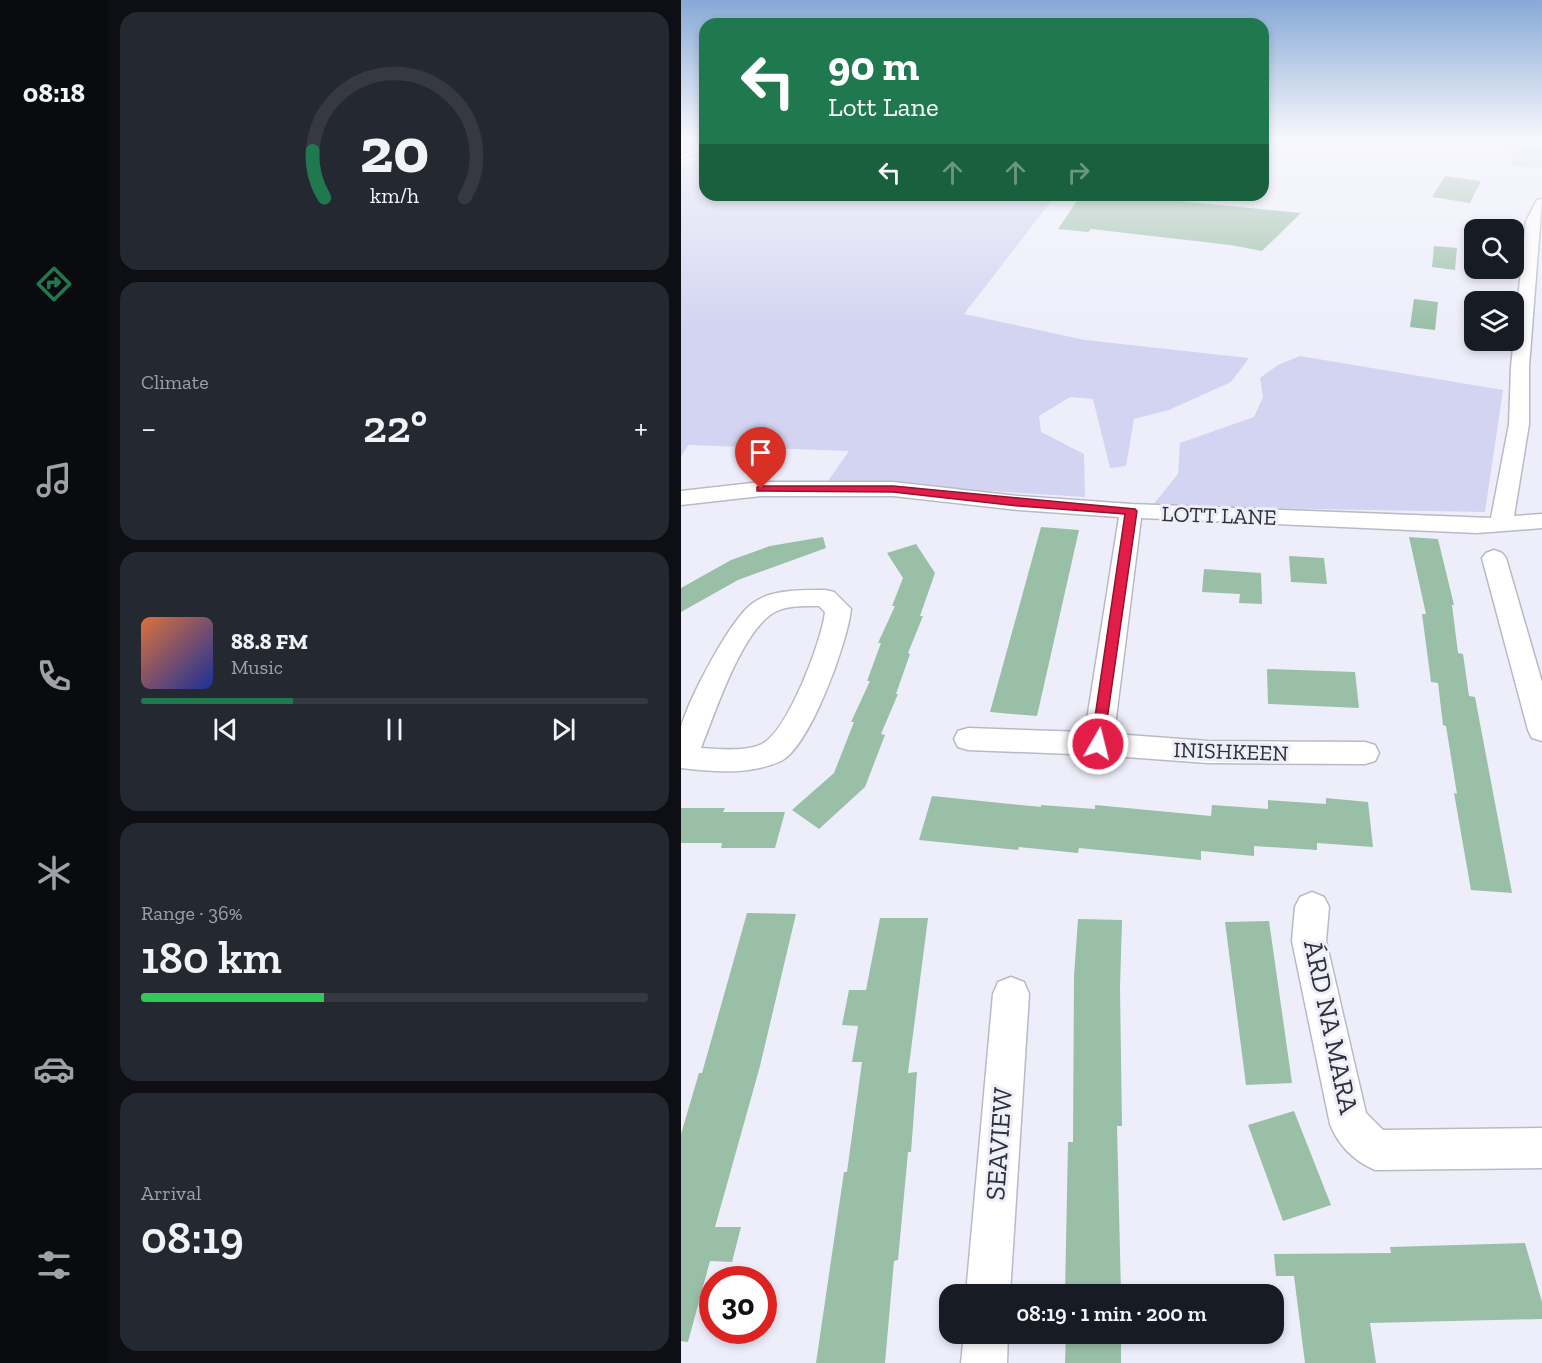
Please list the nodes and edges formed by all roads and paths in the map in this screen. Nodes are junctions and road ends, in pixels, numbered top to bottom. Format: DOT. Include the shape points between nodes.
graph roads {
  1 [pos="1542,203"];
  2 [pos="681,498"];
  3 [pos="1131,511"];
  4 [pos="1542,521"];
  5 [pos="1501,523"];
  6 [pos="1494,558"];
  7 [pos="1542,730"];
  8 [pos="968,739"];
  9 [pos="1098,744"];
  10 [pos="1365,753"];
  11 [pos="682,758"];
  12 [pos="1312,907"];
  13 [pos="1011,994"];
  14 [pos="1542,1148"];
  15 [pos="989,1284"];
  16 [pos="985,1344"];
  17 [pos="984,1363"];
  1 -- 5 [label="street" via="1533,221 1520,367 1522,382"];
  2 -- 3 [label="street, LOTT LANE" via="761,489 893,489"];
  3 -- 5 [label="street, LOTT LANE" via="1477,526"];
  3 -- 9 [label="street"];
  4 -- 5 [label="street, LOTT LANE"];
  6 -- 7 [label="street"];
  8 -- 9 [label="street, INISHKEEN"];
  9 -- 10 [label="street, INISHKEEN" via="1208,752"];
  11 -- 11 [label="street" via="750,758 774,752 801,713 831,645 838,609 825,598 800,598 763,607 747,621"];
  12 -- 14 [label="street, ÁRD NA MARA" via="1309,940 1349,1124 1375,1150"];
  13 -- 15 [label="street, SEAVIEW"];
  16 -- 17 [label="street"];
}
